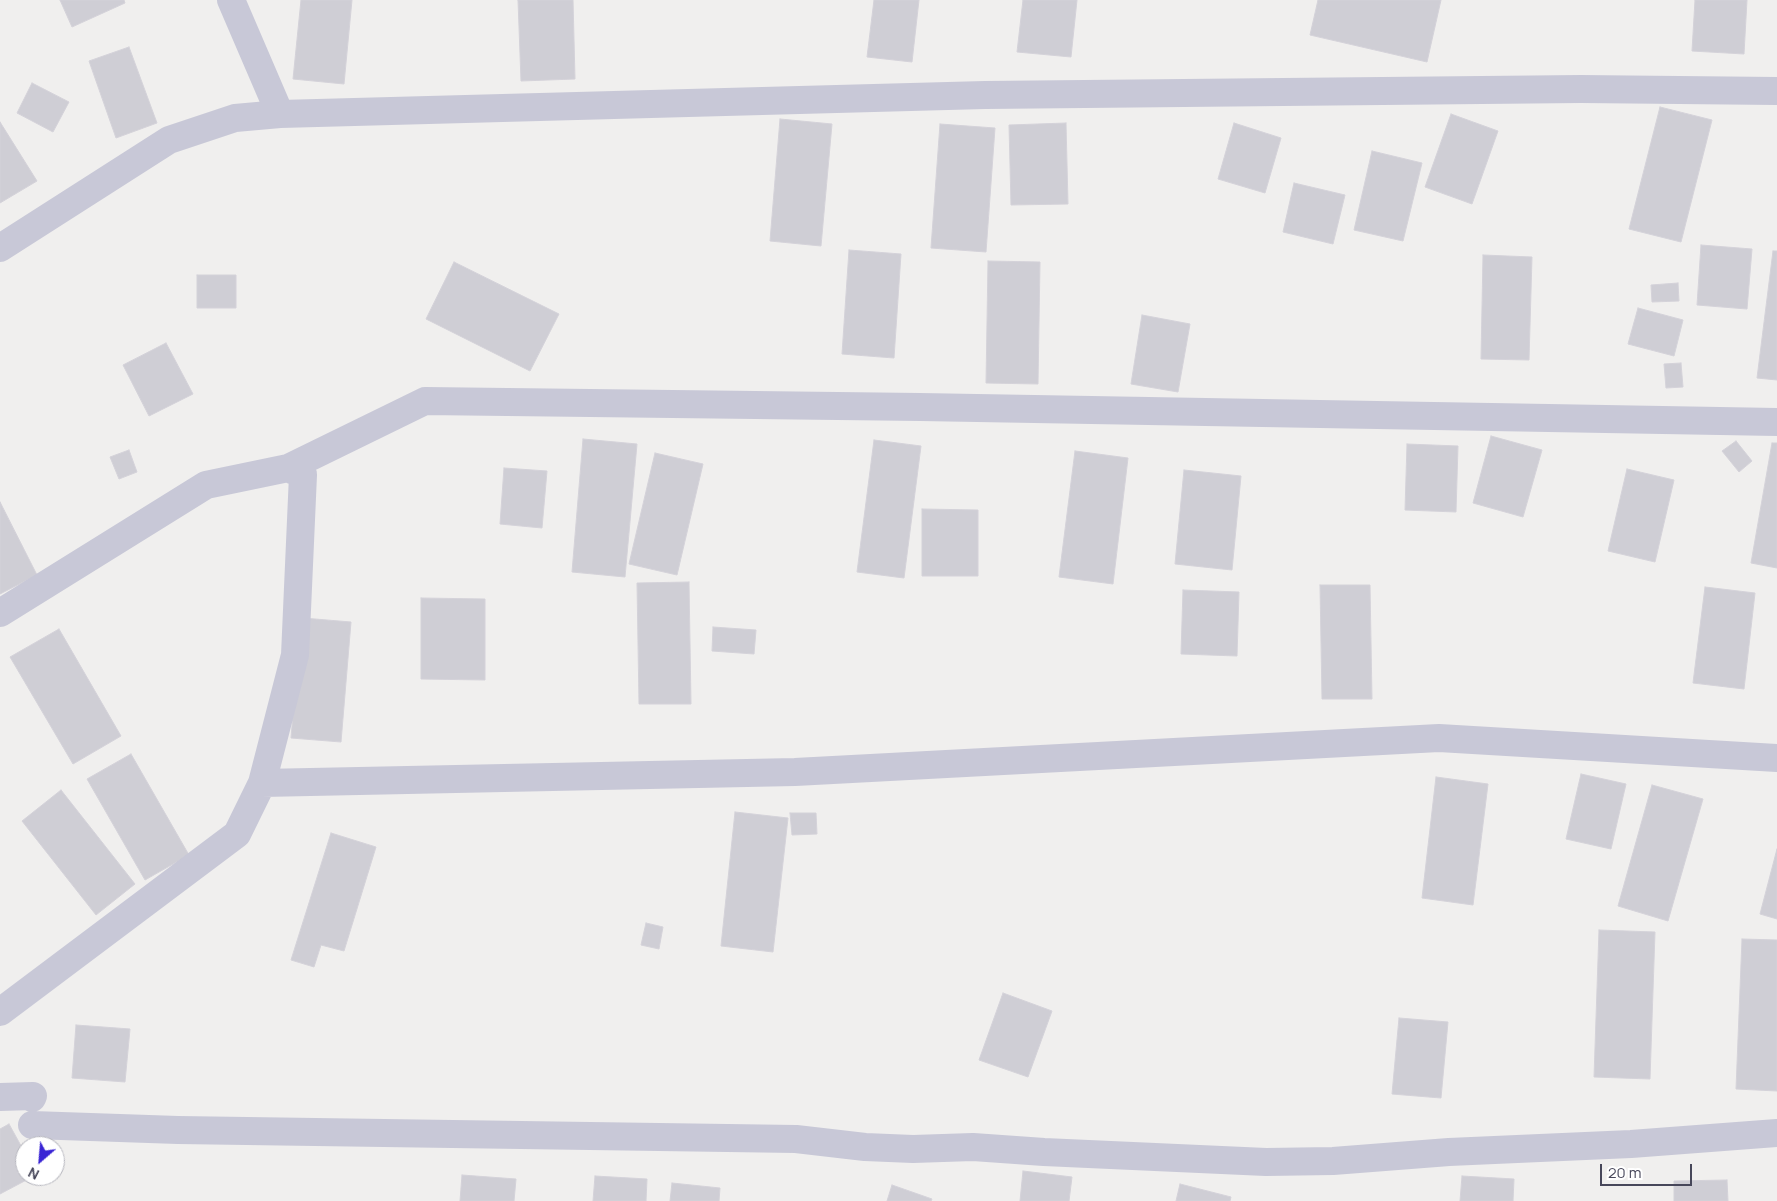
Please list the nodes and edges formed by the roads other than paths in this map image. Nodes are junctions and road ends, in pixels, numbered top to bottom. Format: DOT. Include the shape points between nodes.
graph roads {
  1 [pos="231,0"];
  2 [pos="1777,91"];
  3 [pos="280,114"];
  4 [pos="0,248"];
  5 [pos="1777,422"];
  6 [pos="288,468"];
  7 [pos="0,613"];
  8 [pos="1777,758"];
  9 [pos="262,783"];
  10 [pos="0,1012"];
  11 [pos="0,1096"];
  12 [pos="32,1098"];
  13 [pos="32,1124"];
  14 [pos="1777,1132"];
  1 -- 3 [label="street"];
  2 -- 3 [label="street" via="1571,89 985,95"];
  3 -- 4 [label="street" via="235,118 168,140"];
  5 -- 6 [label="street" via="424,401"];
  6 -- 7 [label="street" via="206,484"];
  6 -- 9 [label="street" via="303,475 295,655"];
  8 -- 9 [label="street" via="1439,738 795,772"];
  9 -- 10 [label="street" via="238,834"];
  11 -- 12 [label="street"];
  13 -- 14 [label="street" via="188,1130 796,1139 865,1147 973,1147 1266,1162 1631,1144"];
}
